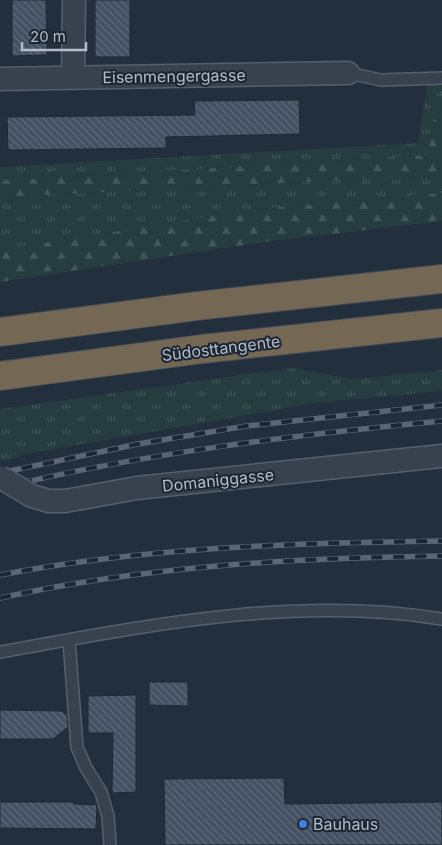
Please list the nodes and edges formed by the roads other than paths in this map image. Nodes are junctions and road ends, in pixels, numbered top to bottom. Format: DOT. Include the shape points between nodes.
graph roads {
  1 [pos="74,0"];
  2 [pos="348,73"];
  3 [pos="73,77"];
  4 [pos="442,78"];
  5 [pos="0,79"];
  6 [pos="442,279"];
  7 [pos="442,323"];
  8 [pos="0,332"];
  9 [pos="0,376"];
  10 [pos="442,456"];
  11 [pos="0,477"];
  12 [pos="442,619"];
  13 [pos="68,640"];
  14 [pos="0,652"];
  15 [pos="110,845"];
  1 -- 3 [label="street"];
  2 -- 3 [label="street, Eisenmengergasse"];
  2 -- 4 [label="lane" via="381,80"];
  3 -- 5 [label="street, Eisenmengergasse"];
  6 -- 8 [label="highway"];
  7 -- 9 [label="highway, Südosttangente" via="202,349"];
  10 -- 11 [label="street, Domaniggasse, bridge" via="137,488 65,501 48,501 32,496"];
  12 -- 13 [label="lane" via="412,614 322,610 213,618 137,627"];
  13 -- 14 [label="lane"];
  13 -- 15 [label="lane" via="77,747 102,792"];
}
